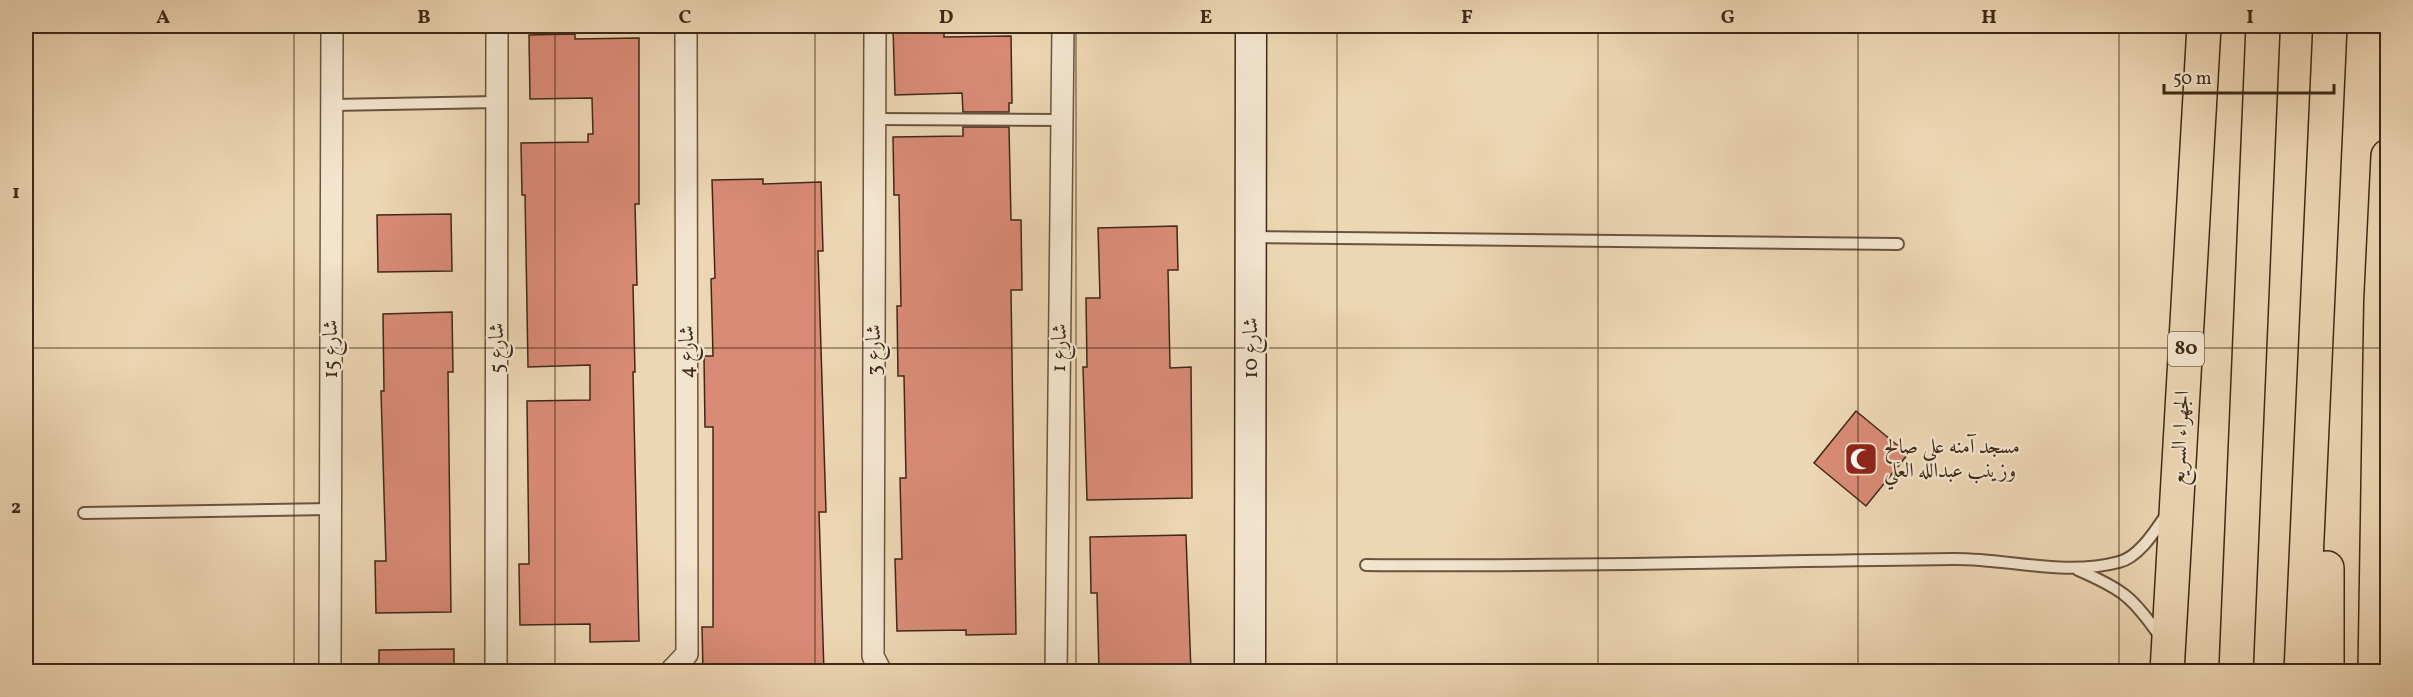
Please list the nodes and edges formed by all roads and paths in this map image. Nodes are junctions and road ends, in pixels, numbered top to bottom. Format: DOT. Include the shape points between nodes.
graph roads {
  1 [pos="332,26"];
  2 [pos="497,26"];
  3 [pos="686,26"];
  4 [pos="875,26"];
  5 [pos="1063,26"];
  6 [pos="1251,26"];
  7 [pos="2204,26"];
  8 [pos="2263,26"];
  9 [pos="2330,26"];
  10 [pos="496,102"];
  11 [pos="332,105"];
  12 [pos="2327,116"];
  13 [pos="875,119"];
  14 [pos="1062,120"];
  15 [pos="2388,156"];
  16 [pos="1252,237"];
  17 [pos="1898,244"];
  18 [pos="2177,500"];
  19 [pos="330,508"];
  20 [pos="84,513"];
  21 [pos="1366,565"];
  22 [pos="2078,569"];
  23 [pos="2167,659"];
  24 [pos="330,672"];
  25 [pos="496,672"];
  26 [pos="670,672"];
  27 [pos="881,672"];
  28 [pos="1056,672"];
  29 [pos="1250,672"];
  30 [pos="2236,672"];
  31 [pos="2301,672"];
  32 [pos="2327,672"];
  33 [pos="2375,672"];
  1 -- 11 [label="street, شارع 15"];
  2 -- 10 [label="street, شارع 5"];
  3 -- 26 [label="street, شارع 4" via="687,654"];
  4 -- 13 [label="street, شارع 3"];
  5 -- 14 [label="street, شارع 1"];
  6 -- 16 [label="street, شارع 10"];
  7 -- 18 [label="main road, الجهراء السريع / 80"];
  8 -- 30 [label="main road"];
  9 -- 12 [label="main road"];
  10 -- 11 [label="lane"];
  10 -- 25 [label="street, شارع 5"];
  11 -- 19 [label="street, شارع 15"];
  12 -- 31 [label="main road"];
  12 -- 32 [label="main road"];
  13 -- 14 [label="lane"];
  13 -- 27 [label="street, شارع 3" via="873,656"];
  14 -- 28 [label="street, شارع 1"];
  15 -- 33 [label="main road" via="2381,314"];
  16 -- 17 [label="lane"];
  16 -- 29 [label="street, شارع 10"];
  18 -- 22 [label="lane" via="2150,539 2122,561"];
  18 -- 23 [label="main road, الجهراء السريع / 80"];
  19 -- 20 [label="lane"];
  19 -- 24 [label="street, شارع 15"];
  21 -- 22 [label="lane" via="1548,567 1956,559"];
  22 -- 23 [label="lane" via="2116,587 2142,610"];
}
